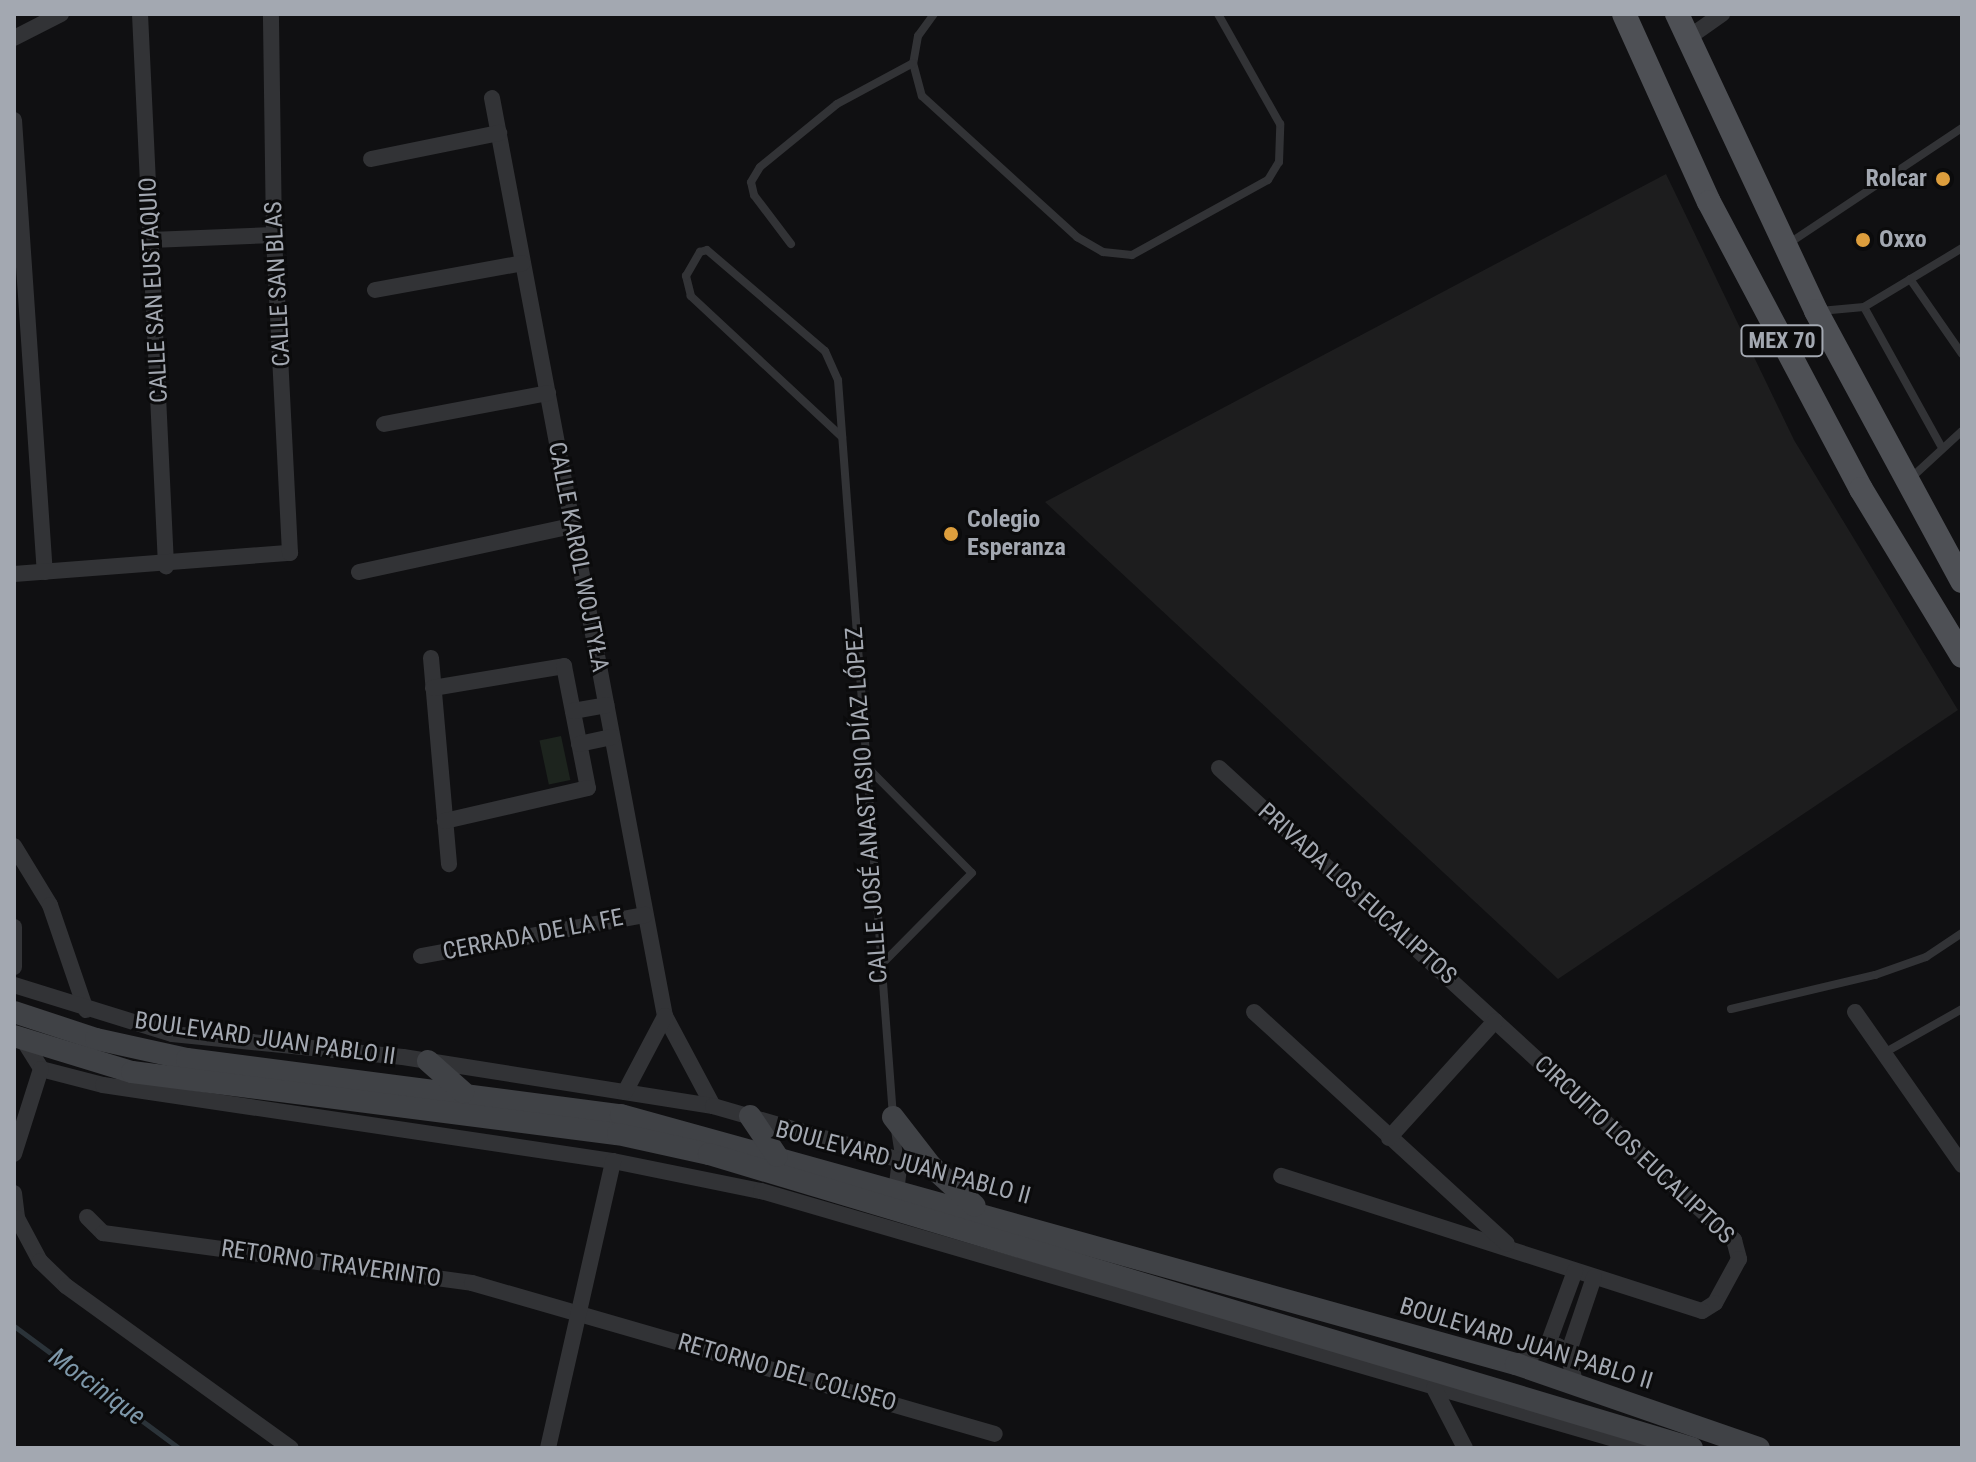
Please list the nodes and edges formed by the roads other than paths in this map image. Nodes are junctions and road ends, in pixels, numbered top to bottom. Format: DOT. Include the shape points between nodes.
graph roads {
  1 [pos="61,14"];
  2 [pos="140,14"];
  3 [pos="271,14"];
  4 [pos="934,14"];
  5 [pos="1218,14"];
  6 [pos="1624,14"];
  7 [pos="1677,14"];
  8 [pos="1722,14"];
  9 [pos="14,38"];
  10 [pos="1688,38"];
  11 [pos="913,63"];
  12 [pos="492,98"];
  13 [pos="14,120"];
  14 [pos="1962,128"];
  15 [pos="499,133"];
  16 [pos="371,159"];
  17 [pos="274,235"];
  18 [pos="151,240"];
  19 [pos="791,244"];
  20 [pos="1784,247"];
  21 [pos="1962,248"];
  22 [pos="523,263"];
  23 [pos="1910,279"];
  24 [pos="375,290"];
  25 [pos="1864,307"];
  26 [pos="1816,311"];
  27 [pos="1962,354"];
  28 [pos="548,393"];
  29 [pos="384,424"];
  30 [pos="1962,431"];
  31 [pos="842,437"];
  32 [pos="1941,446"];
  33 [pos="1905,485"];
  34 [pos="572,526"];
  35 [pos="166,566"];
  36 [pos="45,572"];
  37 [pos="359,572"];
  38 [pos="14,574"];
  39 [pos="1960,575"];
  40 [pos="1962,656"];
  41 [pos="431,658"];
  42 [pos="433,688"];
  43 [pos="606,705"];
  44 [pos="573,711"];
  45 [pos="612,737"];
  46 [pos="579,744"];
  47 [pos="864,764"];
  48 [pos="1219,768"];
  49 [pos="445,821"];
  50 [pos="15,851"];
  51 [pos="449,864"];
  52 [pos="645,915"];
  53 [pos="14,927"];
  54 [pos="1962,933"];
  55 [pos="421,956"];
  56 [pos="14,967"];
  57 [pos="878,968"];
  58 [pos="14,985"];
  59 [pos="1731,1009"];
  60 [pos="1962,1009"];
  61 [pos="86,1010"];
  62 [pos="14,1012"];
  63 [pos="1254,1012"];
  64 [pos="1855,1012"];
  65 [pos="665,1016"];
  66 [pos="1495,1021"];
  67 [pos="172,1034"];
  68 [pos="18,1037"];
  69 [pos="1883,1053"];
  70 [pos="187,1059"];
  71 [pos="428,1061"];
  72 [pos="41,1069"];
  73 [pos="463,1092"];
  74 [pos="625,1092"];
  75 [pos="713,1106"];
  76 [pos="750,1116"];
  77 [pos="893,1117"];
  78 [pos="1389,1138"];
  79 [pos="14,1154"];
  80 [pos="777,1156"];
  81 [pos="900,1160"];
  82 [pos="613,1161"];
  83 [pos="1962,1165"];
  84 [pos="1281,1176"];
  85 [pos="14,1193"];
  86 [pos="895,1196"];
  87 [pos="982,1212"];
  88 [pos="87,1217"];
  89 [pos="889,1229"];
  90 [pos="1512,1249"];
  91 [pos="1575,1271"];
  92 [pos="1594,1277"];
  93 [pos="1147,1281"];
  94 [pos="1111,1291"];
  95 [pos="579,1313"];
  96 [pos="1548,1344"];
  97 [pos="1568,1354"];
  98 [pos="1516,1364"];
  99 [pos="1576,1385"];
  100 [pos="1434,1388"];
  101 [pos="995,1434"];
  102 [pos="291,1448"];
  103 [pos="548,1448"];
  104 [pos="1465,1448"];
  105 [pos="1645,1448"];
  106 [pos="1692,1448"];
  107 [pos="1759,1448"];
  1 -- 9 [label="street"];
  2 -- 18 [label="street, CALLE SAN EUSTAQUIO"];
  3 -- 17 [label="street, CALLE SAN BLAS"];
  4 -- 11 [label="lane" via="918,36"];
  5 -- 11 [label="lane" via="1280,124 1279,162 1268,180 1132,255 1103,252 1077,237 922,96"];
  6 -- 40 [label="main road, MEX 70" via="1709,202 1861,489"];
  7 -- 10 [label="main road, MEX 70"];
  8 -- 10 [label="street"];
  10 -- 20 [label="main road, MEX 70"];
  11 -- 19 [label="lane" via="837,104 760,167 751,182 754,195"];
  12 -- 15 [label="street, CALLE KAROL WOJTYŁA"];
  13 -- 36 [label="street"];
  14 -- 20 [label="lane"];
  15 -- 16 [label="street"];
  15 -- 22 [label="street, CALLE KAROL WOJTYŁA"];
  17 -- 18 [label="street"];
  17 -- 35 [label="street, CALLE SAN BLAS" via="290,553"];
  18 -- 35 [label="street, CALLE SAN EUSTAQUIO"];
  20 -- 26 [label="main road, MEX 70"];
  21 -- 23 [label="lane"];
  22 -- 24 [label="street"];
  22 -- 28 [label="street, CALLE KAROL WOJTYŁA"];
  23 -- 25 [label="lane"];
  23 -- 27 [label="lane"];
  25 -- 26 [label="lane"];
  25 -- 32 [label="lane"];
  26 -- 33 [label="main road, MEX 70"];
  28 -- 29 [label="street"];
  28 -- 34 [label="street, CALLE KAROL WOJTYŁA"];
  30 -- 32 [label="lane"];
  31 -- 31 [label="lane, CALLE JOSÉ ANASTASIO DÍAZ LÓPEZ" via="838,380 825,351 707,250 700,252 686,276 691,296"];
  31 -- 47 [label="lane, CALLE JOSÉ ANASTASIO DÍAZ LÓPEZ"];
  32 -- 33 [label="lane"];
  33 -- 39 [label="main road, MEX 70"];
  34 -- 37 [label="street"];
  34 -- 43 [label="street, CALLE KAROL WOJTYŁA"];
  35 -- 36 [label="street"];
  36 -- 38 [label="street"];
  41 -- 42 [label="street"];
  42 -- 44 [label="street" via="564,666"];
  42 -- 49 [label="street"];
  43 -- 44 [label="street"];
  43 -- 45 [label="street, CALLE KAROL WOJTYŁA"];
  44 -- 46 [label="street"];
  45 -- 46 [label="street"];
  45 -- 52 [label="street, CALLE KAROL WOJTYŁA"];
  46 -- 49 [label="street" via="588,788"];
  47 -- 57 [label="lane, CALLE JOSÉ ANASTASIO DÍAZ LÓPEZ"];
  47 -- 57 [label="lane" via="972,873"];
  48 -- 66 [label="street, PRIVADA LOS EUCALIPTOS"];
  49 -- 51 [label="street"];
  50 -- 61 [label="street" via="50,905"];
  52 -- 55 [label="street, CERRADA DE LA FE"];
  52 -- 65 [label="street, CALLE KAROL WOJTYŁA"];
  53 -- 56 [label="street"];
  54 -- 59 [label="lane" via="1926,957 1875,975"];
  57 -- 77 [label="lane, CALLE JOSÉ ANASTASIO DÍAZ LÓPEZ"];
  58 -- 61 [label="street"];
  60 -- 69 [label="lane"];
  61 -- 67 [label="street"];
  62 -- 70 [label="main road, BOULEVARD JUAN PABLO II" via="96,1039"];
  63 -- 78 [label="street"];
  64 -- 69 [label="street"];
  65 -- 74 [label="street"];
  65 -- 75 [label="street, CALLE KAROL WOJTYŁA"];
  66 -- 78 [label="street"];
  66 -- 92 [label="street, CIRCUITO LOS EUCALIPTOS" via="1740,1249 1715,1303 1702,1311"];
  67 -- 70 [label="street"];
  67 -- 71 [label="street"];
  68 -- 72 [label="street"];
  68 -- 86 [label="main road, BOULEVARD JUAN PABLO II" via="132,1072 618,1134"];
  69 -- 83 [label="street"];
  70 -- 73 [label="main road, BOULEVARD JUAN PABLO II"];
  71 -- 73 [label="main road"];
  71 -- 74 [label="street"];
  72 -- 79 [label="street"];
  72 -- 82 [label="street" via="103,1085"];
  73 -- 80 [label="main road, BOULEVARD JUAN PABLO II" via="621,1115"];
  74 -- 75 [label="street"];
  75 -- 76 [label="street"];
  76 -- 80 [label="main road"];
  76 -- 81 [label="street"];
  77 -- 81 [label="lane, CALLE JOSÉ ANASTASIO DÍAZ LÓPEZ"];
  77 -- 87 [label="main road" via="931,1166"];
  78 -- 90 [label="street, CIRCUITO LOS EUCALIPTOS"];
  80 -- 86 [label="main road, BOULEVARD JUAN PABLO II"];
  81 -- 86 [label="street, CALLE JOSÉ ANASTASIO DÍAZ LÓPEZ"];
  82 -- 89 [label="street" via="761,1191"];
  82 -- 95 [label="street"];
  84 -- 90 [label="street"];
  85 -- 102 [label="street" via="17,1218 40,1261 66,1286"];
  86 -- 87 [label="main road, BOULEVARD JUAN PABLO II"];
  86 -- 89 [label="street, CALLE JOSÉ ANASTASIO DÍAZ LÓPEZ"];
  86 -- 93 [label="main road, BOULEVARD JUAN PABLO II"];
  87 -- 98 [label="main road, BOULEVARD JUAN PABLO II"];
  88 -- 95 [label="street, RETORNO TRAVERINTO" via="103,1233 472,1283"];
  89 -- 94 [label="street"];
  90 -- 91 [label="street, CIRCUITO LOS EUCALIPTOS"];
  91 -- 92 [label="street, CIRCUITO LOS EUCALIPTOS"];
  91 -- 96 [label="street"];
  92 -- 97 [label="street"];
  93 -- 94 [label="main road"];
  93 -- 106 [label="main road, BOULEVARD JUAN PABLO II"];
  94 -- 100 [label="street"];
  95 -- 101 [label="street, RETORNO DEL COLISEO"];
  95 -- 103 [label="street"];
  96 -- 97 [label="street"];
  96 -- 98 [label="street"];
  97 -- 99 [label="street"];
  98 -- 99 [label="main road, BOULEVARD JUAN PABLO II"];
  99 -- 107 [label="main road, BOULEVARD JUAN PABLO II"];
  100 -- 104 [label="street"];
  100 -- 105 [label="street"];
}
